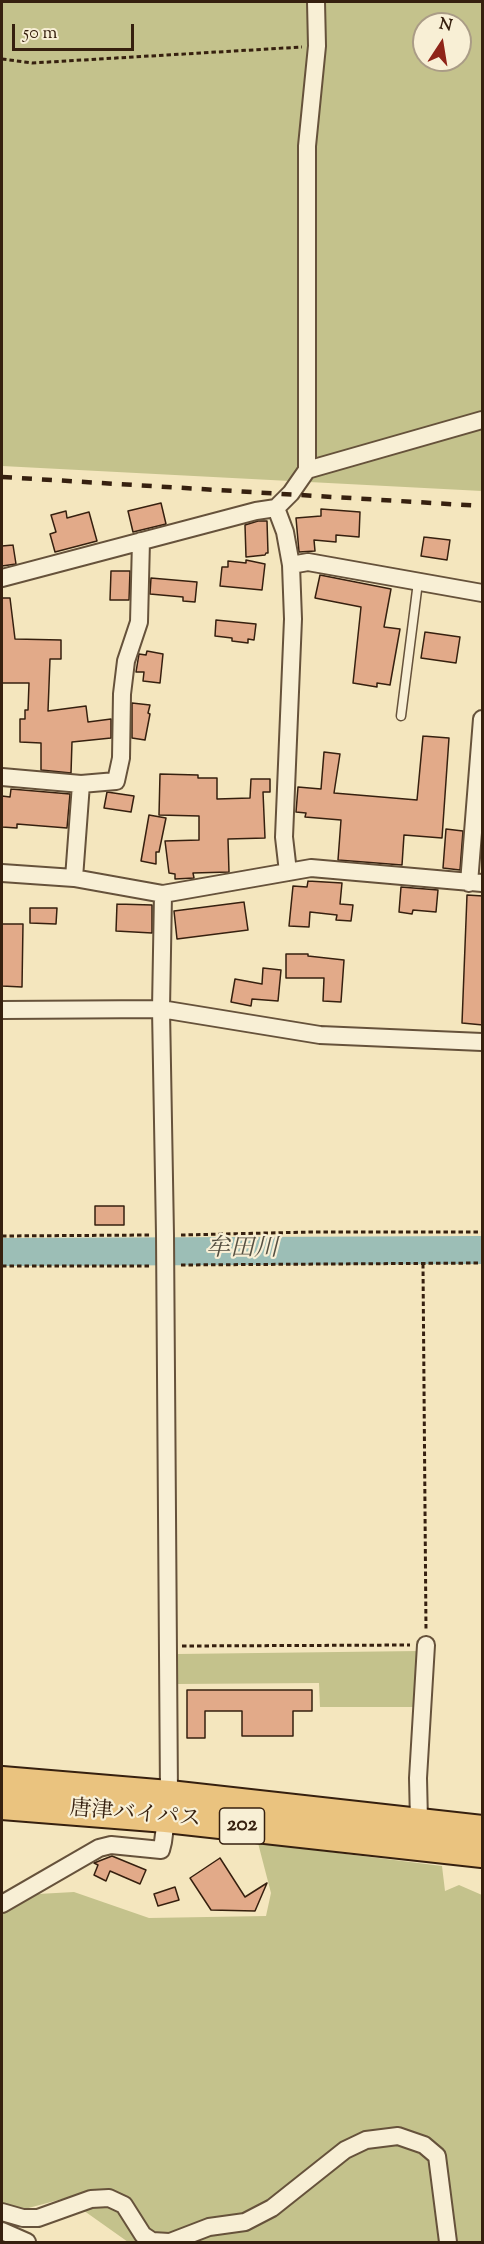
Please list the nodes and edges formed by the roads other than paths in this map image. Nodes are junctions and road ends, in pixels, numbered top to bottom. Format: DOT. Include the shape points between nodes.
graph roads {
  1 [pos="316,2"];
  2 [pos="483,420"];
  3 [pos="307,470"];
  4 [pos="276,508"];
  5 [pos="141,541"];
  6 [pos="291,565"];
  7 [pos="2,578"];
  8 [pos="418,582"];
  9 [pos="483,593"];
  10 [pos="401,716"];
  11 [pos="483,720"];
  12 [pos="2,777"];
  13 [pos="81,784"];
  14 [pos="288,872"];
  15 [pos="2,873"];
  16 [pos="74,878"];
  17 [pos="476,883"];
  18 [pos="164,894"];
  19 [pos="161,1009"];
  20 [pos="2,1010"];
  21 [pos="483,1042"];
  22 [pos="426,1645"];
  23 [pos="2,1781"];
  24 [pos="2,1805"];
  25 [pos="167,1807"];
  26 [pos="419,1821"];
  27 [pos="483,1830"];
  28 [pos="483,1853"];
  29 [pos="2,1904"];
  30 [pos="2,2212"];
  31 [pos="2,2232"];
  32 [pos="27,2242"];
  33 [pos="169,2242"];
  34 [pos="448,2242"];
  1 -- 3 [label="street" via="317,46 307,146"];
  2 -- 3 [label="street"];
  3 -- 4 [label="street"];
  4 -- 5 [label="street"];
  4 -- 6 [label="street"];
  5 -- 7 [label="street"];
  5 -- 13 [label="street" via="139,622 126,661 121,758 116,781"];
  6 -- 8 [label="street" via="308,562"];
  6 -- 14 [label="street" via="293,619 284,837"];
  8 -- 9 [label="street"];
  8 -- 10 [label="lane"];
  11 -- 17 [label="street"];
  12 -- 13 [label="street"];
  13 -- 16 [label="street"];
  14 -- 17 [label="street" via="311,868"];
  14 -- 18 [label="street"];
  15 -- 16 [label="street"];
  16 -- 18 [label="street"];
  18 -- 19 [label="street"];
  19 -- 20 [label="street"];
  19 -- 21 [label="street" via="320,1035"];
  19 -- 25 [label="street"];
  22 -- 26 [label="street"];
  23 -- 25 [label="highway, 唐津バイパス / 202"];
  24 -- 25 [label="highway, 唐津バイパス / 202"];
  25 -- 26 [label="highway, 唐津バイパス / 202"];
  25 -- 28 [label="highway, 唐津バイパス / 202"];
  25 -- 29 [label="street" via="161,1850 111,1845 99,1848"];
  26 -- 27 [label="highway, 唐津バイパス / 202"];
  30 -- 33 [label="street" via="38,2218 91,2199 109,2198 124,2205 143,2235 152,2241"];
  31 -- 32 [label="street"];
  33 -- 34 [label="street" via="209,2227 245,2222 272,2208 345,2150 366,2140 398,2136 424,2145 437,2156"];
}
